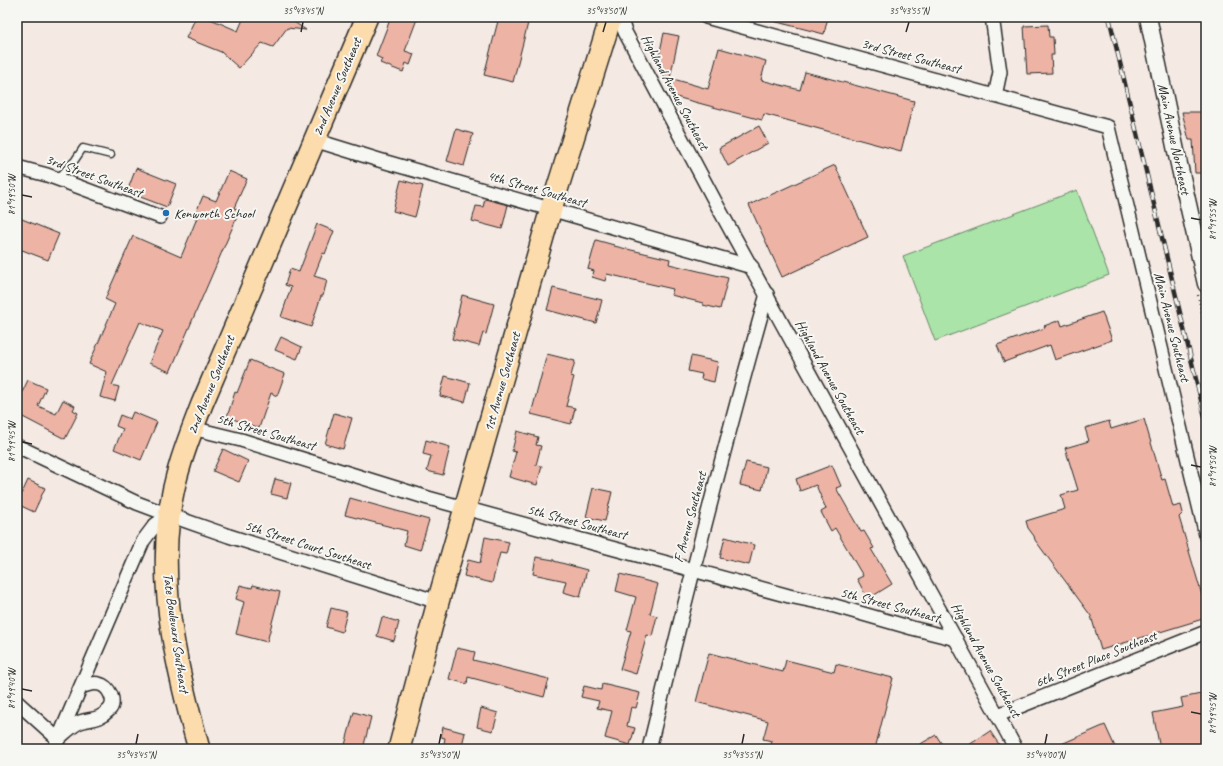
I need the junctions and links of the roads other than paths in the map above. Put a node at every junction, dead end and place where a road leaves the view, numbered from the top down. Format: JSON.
{"nodes":[{"id":1,"x":367,"y":17,"type":"edge"},
{"id":2,"x":611,"y":17,"type":"edge"},
{"id":3,"x":620,"y":17,"type":"edge"},
{"id":4,"x":706,"y":17,"type":"edge"},
{"id":5,"x":992,"y":17,"type":"edge"},
{"id":6,"x":1148,"y":17,"type":"edge"},
{"id":7,"x":995,"y":96,"type":"junction"},
{"id":8,"x":1108,"y":127,"type":"joint"},
{"id":9,"x":314,"y":140,"type":"junction"},
{"id":10,"x":111,"y":156,"type":"dead end"},
{"id":11,"x":17,"y":167,"type":"edge"},
{"id":12,"x":57,"y":179,"type":"junction"},
{"id":13,"x":551,"y":209,"type":"junction"},
{"id":14,"x":160,"y":217,"type":"dead end"},
{"id":15,"x":752,"y":267,"type":"junction"},
{"id":16,"x":1206,"y":284,"type":"edge"},
{"id":17,"x":767,"y":294,"type":"junction"},
{"id":18,"x":192,"y":428,"type":"junction"},
{"id":19,"x":17,"y":446,"type":"edge"},
{"id":20,"x":465,"y":508,"type":"junction"},
{"id":21,"x":169,"y":515,"type":"junction"},
{"id":22,"x":1206,"y":535,"type":"edge"},
{"id":23,"x":693,"y":571,"type":"junction"},
{"id":24,"x":438,"y":602,"type":"junction"},
{"id":25,"x":1206,"y":632,"type":"edge"},
{"id":26,"x":956,"y":639,"type":"junction"},
{"id":27,"x":81,"y":687,"type":"junction"},
{"id":28,"x":17,"y":702,"type":"edge"},
{"id":29,"x":998,"y":715,"type":"junction"},
{"id":30,"x":56,"y":744,"type":"edge"},
{"id":31,"x":199,"y":749,"type":"edge"},
{"id":32,"x":399,"y":749,"type":"edge"},
{"id":33,"x":649,"y":749,"type":"edge"},
{"id":34,"x":1016,"y":749,"type":"edge"}],
"edges":[{"from":1,"to":9,"type":"main road","name":"2nd Avenue Southeast"},
{"from":2,"to":13,"type":"main road","name":"1st Avenue Southeast"},
{"from":3,"to":15,"type":"street","name":"Highland Avenue Southeast"},
{"from":4,"to":7,"type":"street","name":"3rd Street Southeast"},
{"from":5,"to":7,"type":"street"},
{"from":6,"to":16,"type":"street","name":"Main Avenue Northeast"},
{"from":7,"to":8,"type":"street","name":"3rd Street Southeast"},
{"from":8,"to":22,"type":"street","name":"Main Avenue Southeast"},
{"from":9,"to":13,"type":"street","name":"4th Street Southeast"},
{"from":9,"to":18,"type":"main road","name":"2nd Avenue Southeast"},
{"from":10,"to":12,"type":"lane"},
{"from":11,"to":12,"type":"street","name":"3rd Street Southeast"},
{"from":12,"to":14,"type":"street","name":"3rd Street Southeast"},
{"from":13,"to":15,"type":"street","name":"4th Street Southeast"},
{"from":13,"to":20,"type":"main road","name":"1st Avenue Southeast"},
{"from":15,"to":17,"type":"street","name":"Highland Avenue Southeast"},
{"from":17,"to":23,"type":"street","name":"F Avenue Southeast"},
{"from":17,"to":26,"type":"street","name":"Highland Avenue Southeast"},
{"from":18,"to":20,"type":"street","name":"5th Street Southeast"},
{"from":18,"to":21,"type":"main road","name":"2nd Avenue Southeast"},
{"from":19,"to":21,"type":"street"},
{"from":20,"to":23,"type":"street","name":"5th Street Southeast"},
{"from":20,"to":24,"type":"main road","name":"1st Avenue Southeast"},
{"from":21,"to":24,"type":"street","name":"5th Street Court Southeast"},
{"from":21,"to":27,"type":"street"},
{"from":21,"to":31,"type":"main road","name":"Tate Boulevard Southeast"},
{"from":23,"to":26,"type":"street","name":"5th Street Southeast"},
{"from":23,"to":33,"type":"street","name":"F Avenue Southeast"},
{"from":24,"to":32,"type":"main road","name":"1st Avenue Southeast"},
{"from":25,"to":29,"type":"street","name":"6th Street Place Southeast"},
{"from":26,"to":29,"type":"street","name":"Highland Avenue Southeast"},
{"from":27,"to":30,"type":"street"},
{"from":27,"to":30,"type":"street"},
{"from":28,"to":30,"type":"street"},
{"from":29,"to":34,"type":"street","name":"Highland Avenue Southeast"}]}
